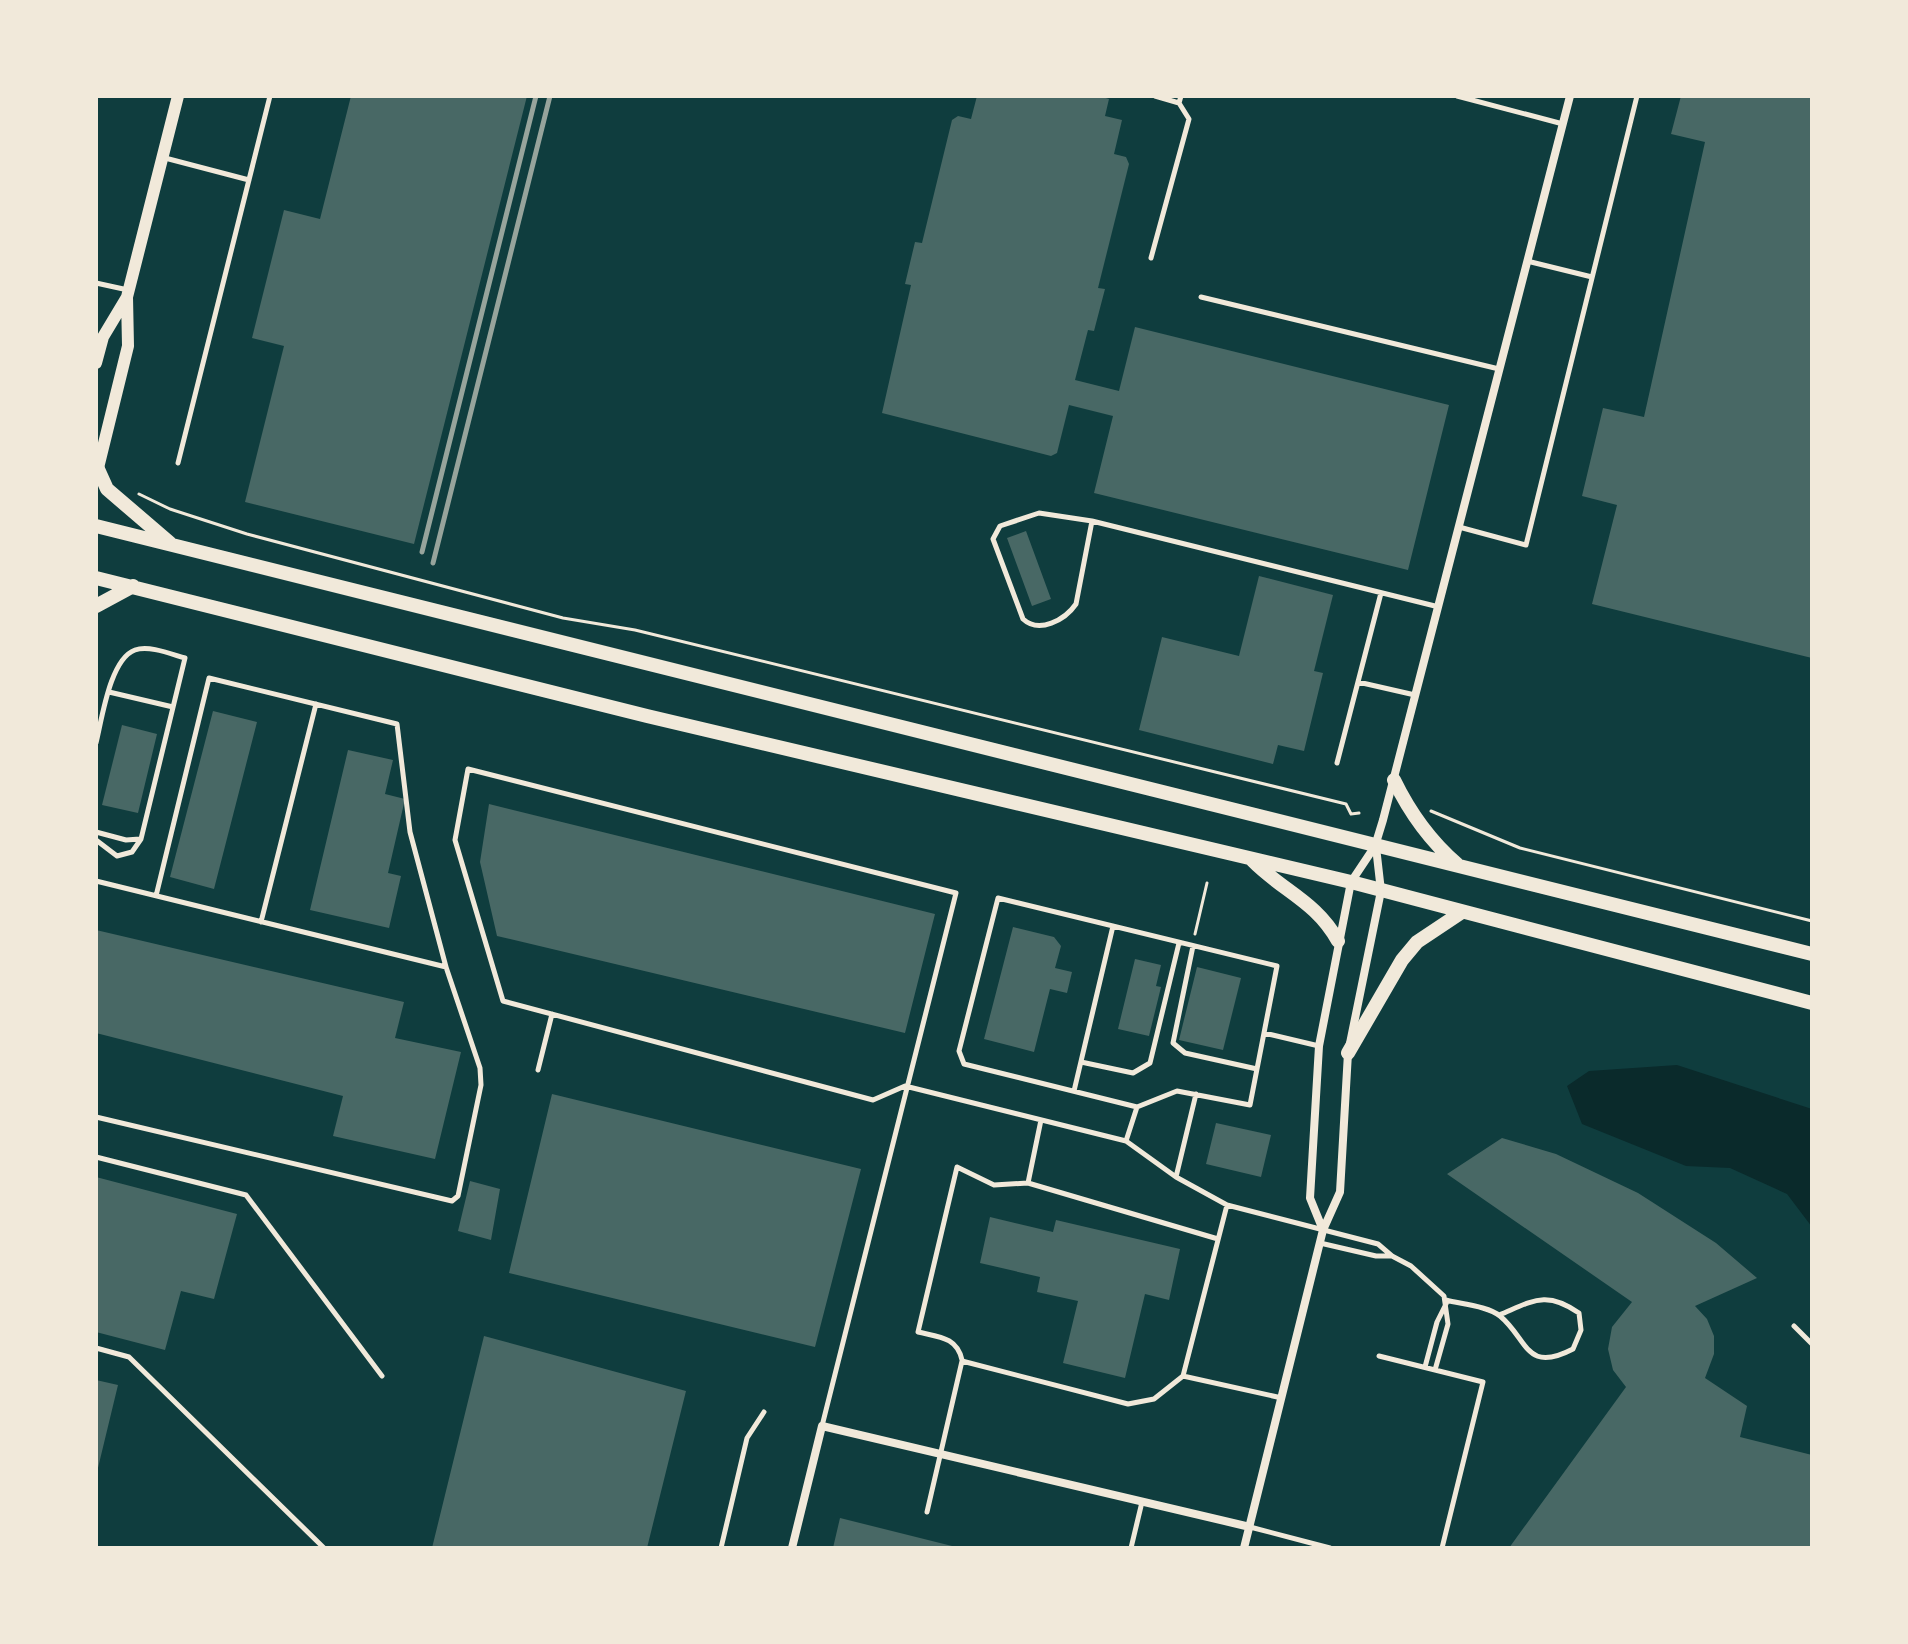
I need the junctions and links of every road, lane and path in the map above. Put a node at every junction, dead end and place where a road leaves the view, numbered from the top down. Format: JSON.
{"nodes":[{"id":1,"x":178,"y":96,"type":"edge"},
{"id":2,"x":270,"y":96,"type":"edge"},
{"id":3,"x":1155,"y":96,"type":"edge"},
{"id":4,"x":1181,"y":96,"type":"edge"},
{"id":5,"x":1457,"y":96,"type":"edge"},
{"id":6,"x":1570,"y":96,"type":"edge"},
{"id":7,"x":1637,"y":96,"type":"edge"},
{"id":8,"x":1467,"y":97,"type":"edge"},
{"id":9,"x":1179,"y":103,"type":"junction"},
{"id":10,"x":1563,"y":124,"type":"junction"},
{"id":11,"x":162,"y":157,"type":"junction"},
{"id":12,"x":249,"y":180,"type":"junction"},
{"id":13,"x":1151,"y":258,"type":"dead end"},
{"id":14,"x":1527,"y":261,"type":"junction"},
{"id":15,"x":1592,"y":277,"type":"junction"},
{"id":16,"x":96,"y":283,"type":"edge"},
{"id":17,"x":128,"y":293,"type":"junction"},
{"id":18,"x":1201,"y":297,"type":"dead end"},
{"id":19,"x":96,"y":363,"type":"edge"},
{"id":20,"x":1500,"y":370,"type":"junction"},
{"id":21,"x":178,"y":463,"type":"dead end"},
{"id":22,"x":97,"y":473,"type":"edge"},
{"id":23,"x":135,"y":491,"type":"dead end"},
{"id":24,"x":1092,"y":521,"type":"junction"},
{"id":25,"x":96,"y":526,"type":"edge"},
{"id":26,"x":1459,"y":527,"type":"junction"},
{"id":27,"x":174,"y":545,"type":"junction"},
{"id":28,"x":96,"y":578,"type":"edge"},
{"id":29,"x":133,"y":586,"type":"junction"},
{"id":30,"x":1381,"y":593,"type":"junction"},
{"id":31,"x":96,"y":606,"type":"edge"},
{"id":32,"x":1440,"y":608,"type":"junction"},
{"id":33,"x":1358,"y":682,"type":"junction"},
{"id":34,"x":109,"y":692,"type":"junction"},
{"id":35,"x":1416,"y":696,"type":"junction"},
{"id":36,"x":316,"y":704,"type":"junction"},
{"id":37,"x":173,"y":707,"type":"junction"},
{"id":38,"x":96,"y":743,"type":"edge"},
{"id":39,"x":1337,"y":763,"type":"dead end"},
{"id":40,"x":1394,"y":780,"type":"junction"},
{"id":41,"x":1427,"y":810,"type":"dead end"},
{"id":42,"x":1359,"y":813,"type":"dead end"},
{"id":43,"x":96,"y":832,"type":"edge"},
{"id":44,"x":141,"y":839,"type":"junction"},
{"id":45,"x":96,"y":840,"type":"edge"},
{"id":46,"x":1375,"y":846,"type":"junction"},
{"id":47,"x":1252,"y":860,"type":"junction"},
{"id":48,"x":1460,"y":866,"type":"junction"},
{"id":49,"x":96,"y":881,"type":"edge"},
{"id":50,"x":1351,"y":882,"type":"junction"},
{"id":51,"x":1207,"y":883,"type":"dead end"},
{"id":52,"x":1381,"y":891,"type":"junction"},
{"id":53,"x":156,"y":896,"type":"junction"},
{"id":54,"x":1462,"y":912,"type":"junction"},
{"id":55,"x":1812,"y":921,"type":"edge"},
{"id":56,"x":261,"y":922,"type":"junction"},
{"id":57,"x":1113,"y":926,"type":"junction"},
{"id":58,"x":1338,"y":941,"type":"junction"},
{"id":59,"x":1179,"y":943,"type":"junction"},
{"id":60,"x":1192,"y":946,"type":"junction"},
{"id":61,"x":1812,"y":954,"type":"edge"},
{"id":62,"x":446,"y":967,"type":"junction"},
{"id":63,"x":1812,"y":1003,"type":"edge"},
{"id":64,"x":552,"y":1014,"type":"junction"},
{"id":65,"x":1264,"y":1033,"type":"junction"},
{"id":66,"x":1319,"y":1046,"type":"junction"},
{"id":67,"x":1348,"y":1053,"type":"junction"},
{"id":68,"x":1081,"y":1062,"type":"junction"},
{"id":69,"x":1257,"y":1069,"type":"junction"},
{"id":70,"x":538,"y":1070,"type":"dead end"},
{"id":71,"x":905,"y":1086,"type":"junction"},
{"id":72,"x":1074,"y":1091,"type":"junction"},
{"id":73,"x":1196,"y":1094,"type":"junction"},
{"id":74,"x":1137,"y":1107,"type":"junction"},
{"id":75,"x":96,"y":1117,"type":"edge"},
{"id":76,"x":1041,"y":1120,"type":"junction"},
{"id":77,"x":1126,"y":1141,"type":"junction"},
{"id":78,"x":96,"y":1157,"type":"edge"},
{"id":79,"x":1176,"y":1177,"type":"junction"},
{"id":80,"x":1028,"y":1183,"type":"junction"},
{"id":81,"x":1227,"y":1205,"type":"junction"},
{"id":82,"x":1323,"y":1230,"type":"junction"},
{"id":83,"x":1218,"y":1239,"type":"junction"},
{"id":84,"x":1320,"y":1243,"type":"junction"},
{"id":85,"x":1392,"y":1256,"type":"junction"},
{"id":86,"x":1446,"y":1301,"type":"junction"},
{"id":87,"x":1499,"y":1315,"type":"junction"},
{"id":88,"x":1794,"y":1326,"type":"dead end"},
{"id":89,"x":1812,"y":1344,"type":"edge"},
{"id":90,"x":96,"y":1348,"type":"edge"},
{"id":91,"x":1379,"y":1356,"type":"dead end"},
{"id":92,"x":962,"y":1361,"type":"junction"},
{"id":93,"x":1425,"y":1367,"type":"junction"},
{"id":94,"x":1435,"y":1370,"type":"junction"},
{"id":95,"x":382,"y":1376,"type":"dead end"},
{"id":96,"x":1183,"y":1376,"type":"junction"},
{"id":97,"x":1282,"y":1398,"type":"junction"},
{"id":98,"x":764,"y":1412,"type":"dead end"},
{"id":99,"x":822,"y":1426,"type":"junction"},
{"id":100,"x":942,"y":1454,"type":"junction"},
{"id":101,"x":1142,"y":1501,"type":"junction"},
{"id":102,"x":927,"y":1512,"type":"dead end"},
{"id":103,"x":1250,"y":1527,"type":"junction"},
{"id":104,"x":324,"y":1548,"type":"edge"},
{"id":105,"x":721,"y":1548,"type":"edge"},
{"id":106,"x":792,"y":1548,"type":"edge"},
{"id":107,"x":1131,"y":1548,"type":"edge"},
{"id":108,"x":1244,"y":1548,"type":"edge"},
{"id":109,"x":1330,"y":1548,"type":"edge"},
{"id":110,"x":1442,"y":1548,"type":"edge"}],
"edges":[{"from":1,"to":11,"type":"street"},
{"from":2,"to":12,"type":"lane"},
{"from":3,"to":9,"type":"lane"},
{"from":4,"to":9,"type":"lane"},
{"from":5,"to":8,"type":"lane"},
{"from":6,"to":10,"type":"street"},
{"from":7,"to":15,"type":"lane"},
{"from":8,"to":10,"type":"lane"},
{"from":9,"to":13,"type":"lane"},
{"from":10,"to":14,"type":"street"},
{"from":11,"to":12,"type":"lane"},
{"from":11,"to":17,"type":"street"},
{"from":12,"to":21,"type":"lane"},
{"from":14,"to":15,"type":"lane"},
{"from":14,"to":20,"type":"street"},
{"from":15,"to":26,"type":"lane"},
{"from":16,"to":17,"type":"lane"},
{"from":17,"to":19,"type":"street"},
{"from":17,"to":22,"type":"street"},
{"from":18,"to":20,"type":"lane"},
{"from":20,"to":26,"type":"street"},
{"from":22,"to":27,"type":"main road"},
{"from":23,"to":42,"type":"path"},
{"from":24,"to":24,"type":"lane"},
{"from":24,"to":30,"type":"lane"},
{"from":25,"to":27,"type":"main road"},
{"from":26,"to":32,"type":"street"},
{"from":27,"to":46,"type":"main road"},
{"from":28,"to":29,"type":"main road"},
{"from":29,"to":31,"type":"main road"},
{"from":29,"to":47,"type":"main road"},
{"from":30,"to":32,"type":"lane"},
{"from":30,"to":33,"type":"lane"},
{"from":32,"to":35,"type":"street"},
{"from":33,"to":35,"type":"lane"},
{"from":33,"to":39,"type":"lane"},
{"from":34,"to":37,"type":"lane"},
{"from":34,"to":37,"type":"lane"},
{"from":34,"to":38,"type":"lane"},
{"from":35,"to":40,"type":"street"},
{"from":36,"to":53,"type":"lane"},
{"from":36,"to":56,"type":"lane"},
{"from":36,"to":62,"type":"lane"},
{"from":37,"to":44,"type":"lane"},
{"from":40,"to":46,"type":"street"},
{"from":40,"to":48,"type":"main road"},
{"from":41,"to":55,"type":"path"},
{"from":43,"to":44,"type":"lane"},
{"from":44,"to":45,"type":"lane"},
{"from":46,"to":48,"type":"main road"},
{"from":46,"to":50,"type":"street"},
{"from":46,"to":52,"type":"street"},
{"from":47,"to":50,"type":"main road"},
{"from":47,"to":58,"type":"main road"},
{"from":48,"to":61,"type":"main road"},
{"from":49,"to":53,"type":"lane"},
{"from":50,"to":52,"type":"main road"},
{"from":50,"to":58,"type":"street"},
{"from":51,"to":60,"type":"path"},
{"from":52,"to":54,"type":"main road"},
{"from":52,"to":67,"type":"street"},
{"from":53,"to":56,"type":"lane"},
{"from":54,"to":63,"type":"main road"},
{"from":54,"to":67,"type":"main road"},
{"from":56,"to":62,"type":"lane"},
{"from":57,"to":59,"type":"lane"},
{"from":57,"to":68,"type":"lane"},
{"from":57,"to":72,"type":"lane"},
{"from":58,"to":66,"type":"street"},
{"from":59,"to":60,"type":"lane"},
{"from":59,"to":68,"type":"lane"},
{"from":60,"to":65,"type":"lane"},
{"from":60,"to":69,"type":"lane"},
{"from":62,"to":75,"type":"lane"},
{"from":64,"to":70,"type":"lane"},
{"from":64,"to":71,"type":"lane"},
{"from":64,"to":71,"type":"lane"},
{"from":65,"to":66,"type":"lane"},
{"from":65,"to":69,"type":"lane"},
{"from":66,"to":82,"type":"street"},
{"from":67,"to":82,"type":"street"},
{"from":68,"to":72,"type":"lane"},
{"from":69,"to":73,"type":"lane"},
{"from":71,"to":76,"type":"lane"},
{"from":71,"to":99,"type":"lane"},
{"from":72,"to":74,"type":"lane"},
{"from":73,"to":74,"type":"lane"},
{"from":73,"to":79,"type":"lane"},
{"from":74,"to":77,"type":"lane"},
{"from":76,"to":77,"type":"lane"},
{"from":76,"to":80,"type":"lane"},
{"from":77,"to":79,"type":"lane"},
{"from":78,"to":95,"type":"lane"},
{"from":79,"to":81,"type":"lane"},
{"from":80,"to":83,"type":"lane"},
{"from":80,"to":92,"type":"lane"},
{"from":81,"to":82,"type":"lane"},
{"from":81,"to":83,"type":"lane"},
{"from":82,"to":84,"type":"street"},
{"from":82,"to":85,"type":"lane"},
{"from":83,"to":96,"type":"lane"},
{"from":84,"to":85,"type":"lane"},
{"from":84,"to":97,"type":"street"},
{"from":85,"to":86,"type":"lane"},
{"from":86,"to":87,"type":"lane"},
{"from":86,"to":93,"type":"lane"},
{"from":86,"to":94,"type":"lane"},
{"from":87,"to":87,"type":"lane"},
{"from":88,"to":89,"type":"lane"},
{"from":90,"to":104,"type":"lane"},
{"from":91,"to":93,"type":"lane"},
{"from":92,"to":96,"type":"lane"},
{"from":92,"to":100,"type":"lane"},
{"from":93,"to":94,"type":"lane"},
{"from":94,"to":110,"type":"lane"},
{"from":96,"to":97,"type":"lane"},
{"from":97,"to":103,"type":"street"},
{"from":98,"to":105,"type":"lane"},
{"from":99,"to":100,"type":"street"},
{"from":99,"to":106,"type":"street"},
{"from":100,"to":101,"type":"street"},
{"from":100,"to":102,"type":"lane"},
{"from":101,"to":103,"type":"street"},
{"from":101,"to":107,"type":"lane"},
{"from":103,"to":108,"type":"street"},
{"from":103,"to":109,"type":"lane"}]}
